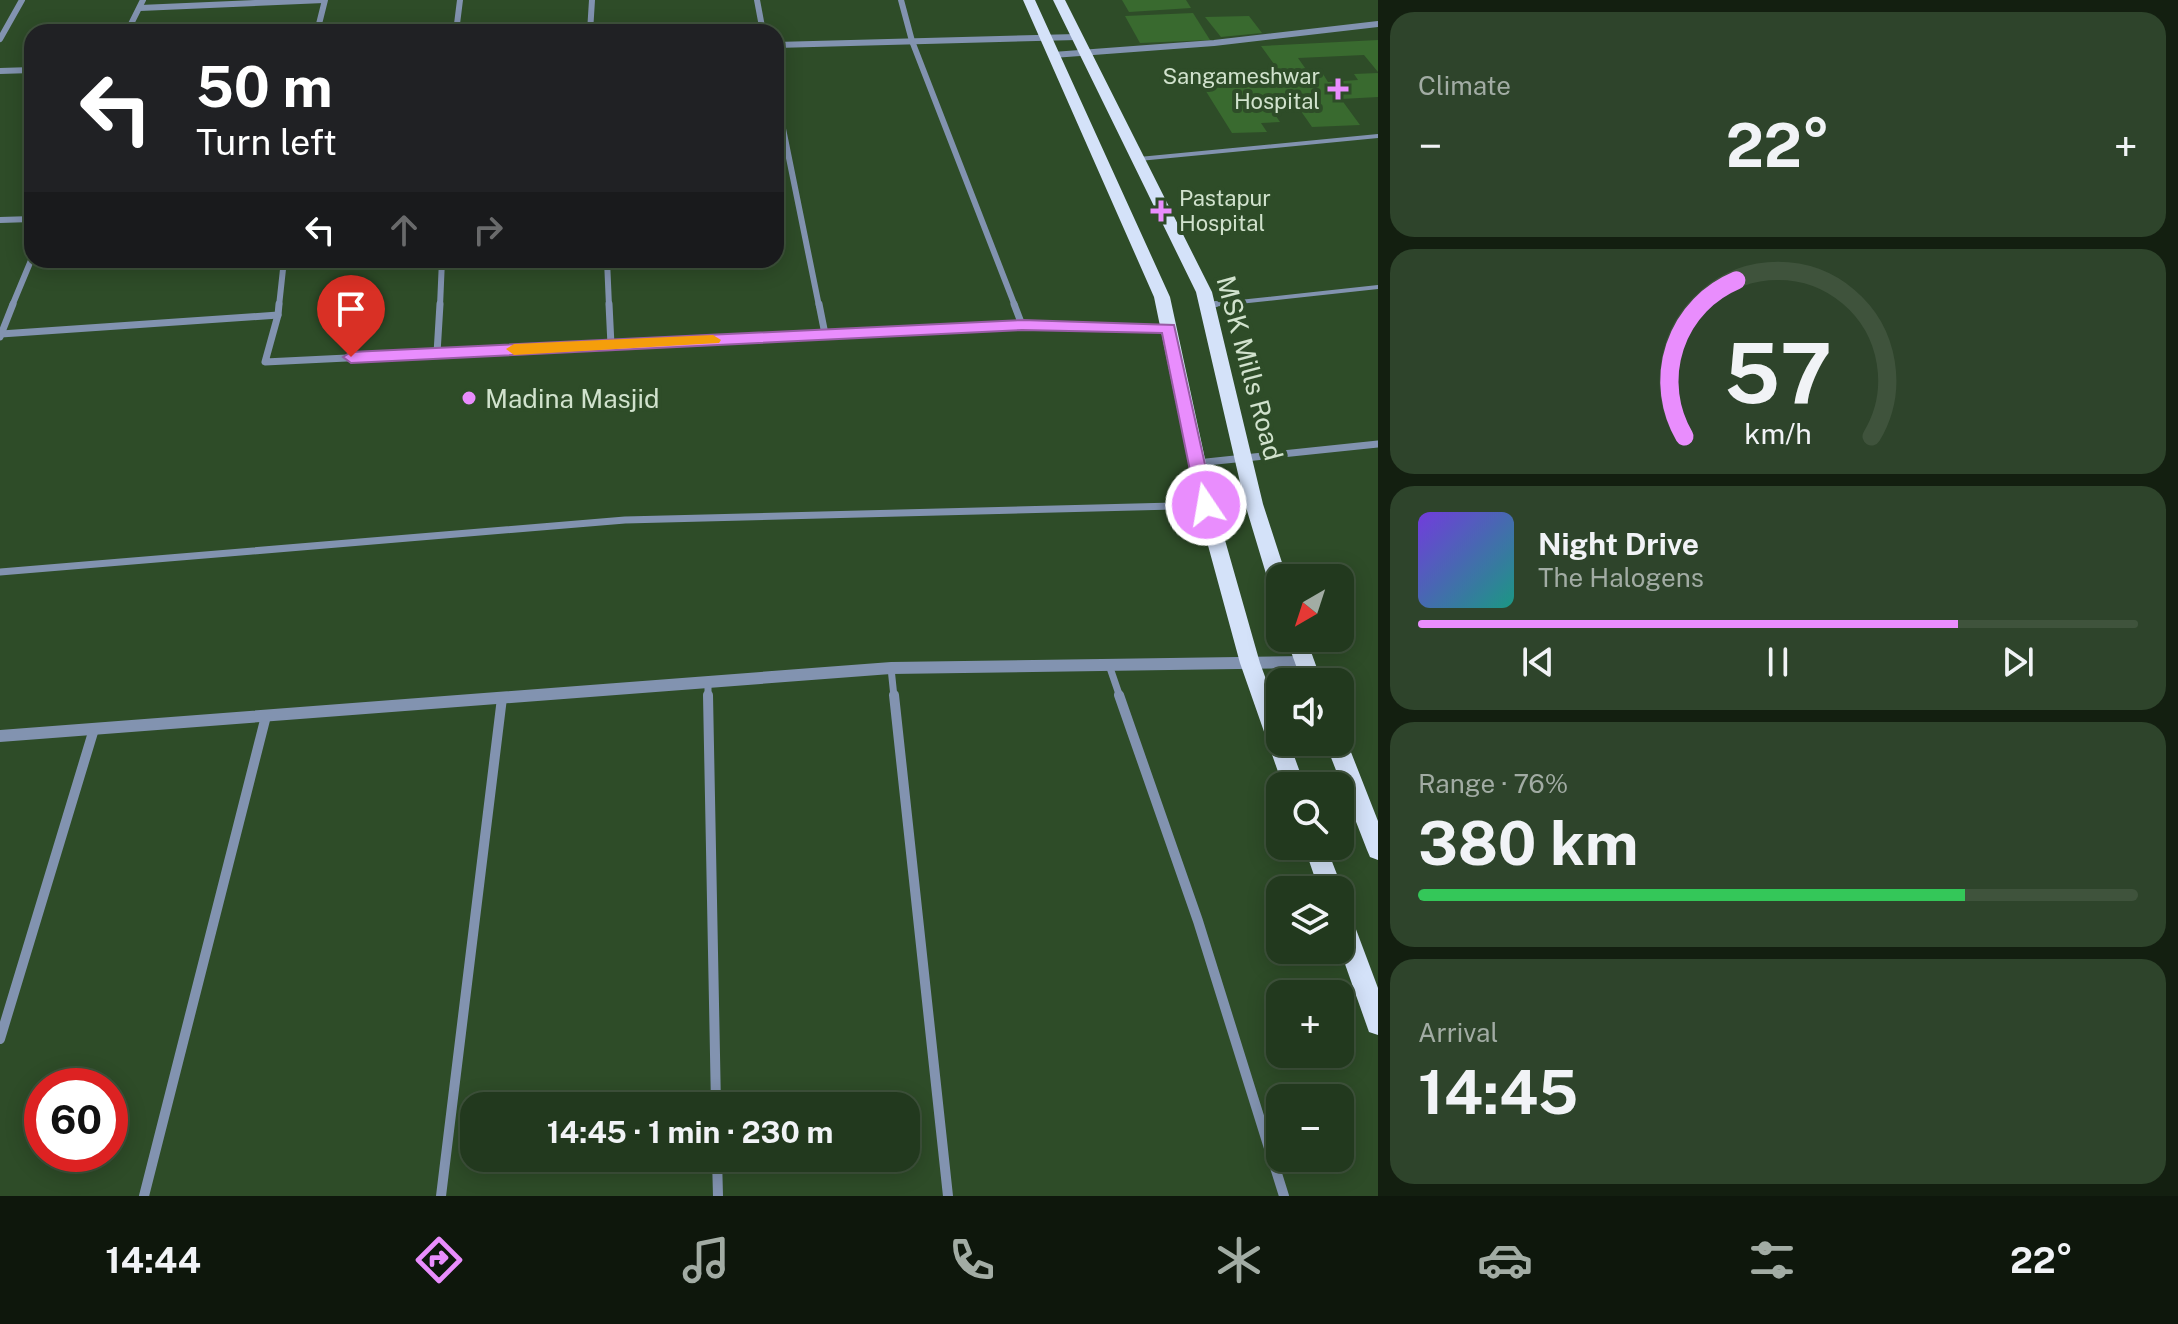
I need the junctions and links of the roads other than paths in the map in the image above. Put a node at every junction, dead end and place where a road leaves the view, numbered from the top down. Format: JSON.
{"nodes":[{"id":1,"x":22,"y":0,"type":"edge"},
{"id":2,"x":143,"y":0,"type":"edge"},
{"id":3,"x":325,"y":0,"type":"edge"},
{"id":4,"x":460,"y":0,"type":"edge"},
{"id":5,"x":592,"y":0,"type":"edge"},
{"id":6,"x":757,"y":0,"type":"edge"},
{"id":7,"x":901,"y":0,"type":"edge"},
{"id":8,"x":1029,"y":0,"type":"edge"},
{"id":9,"x":1059,"y":0,"type":"edge"},
{"id":10,"x":140,"y":8,"type":"junction"},
{"id":11,"x":131,"y":24,"type":"edge"},
{"id":12,"x":319,"y":24,"type":"edge"},
{"id":13,"x":457,"y":24,"type":"edge"},
{"id":14,"x":590,"y":24,"type":"edge"},
{"id":15,"x":762,"y":24,"type":"edge"},
{"id":16,"x":1378,"y":24,"type":"edge"},
{"id":17,"x":1045,"y":38,"type":"junction"},
{"id":18,"x":0,"y":39,"type":"edge"},
{"id":19,"x":912,"y":41,"type":"junction"},
{"id":20,"x":784,"y":45,"type":"edge"},
{"id":21,"x":1082,"y":45,"type":"junction"},
{"id":22,"x":1053,"y":55,"type":"junction"},
{"id":23,"x":24,"y":70,"type":"edge"},
{"id":24,"x":0,"y":71,"type":"edge"},
{"id":25,"x":784,"y":135,"type":"edge"},
{"id":26,"x":1378,"y":136,"type":"edge"},
{"id":27,"x":784,"y":150,"type":"edge"},
{"id":28,"x":787,"y":150,"type":"junction"},
{"id":29,"x":1138,"y":159,"type":"junction"},
{"id":30,"x":24,"y":219,"type":"edge"},
{"id":31,"x":0,"y":220,"type":"edge"},
{"id":32,"x":28,"y":268,"type":"edge"},
{"id":33,"x":283,"y":268,"type":"edge"},
{"id":34,"x":442,"y":268,"type":"edge"},
{"id":35,"x":607,"y":268,"type":"edge"},
{"id":36,"x":1378,"y":287,"type":"edge"},
{"id":37,"x":1208,"y":306,"type":"junction"},
{"id":38,"x":278,"y":315,"type":"junction"},
{"id":39,"x":1022,"y":325,"type":"junction"},
{"id":40,"x":1169,"y":329,"type":"junction"},
{"id":41,"x":825,"y":334,"type":"junction"},
{"id":42,"x":1,"y":336,"type":"edge"},
{"id":43,"x":611,"y":345,"type":"junction"},
{"id":44,"x":437,"y":353,"type":"junction"},
{"id":45,"x":1378,"y":444,"type":"edge"},
{"id":46,"x":1243,"y":458,"type":"junction"},
{"id":47,"x":1197,"y":463,"type":"junction"},
{"id":48,"x":1254,"y":504,"type":"junction"},
{"id":49,"x":1206,"y":505,"type":"junction"},
{"id":50,"x":1273,"y":564,"type":"edge"},
{"id":51,"x":0,"y":572,"type":"edge"},
{"id":52,"x":1250,"y":663,"type":"junction"},
{"id":53,"x":1109,"y":665,"type":"junction"},
{"id":54,"x":891,"y":668,"type":"junction"},
{"id":55,"x":1282,"y":668,"type":"edge"},
{"id":56,"x":708,"y":682,"type":"junction"},
{"id":57,"x":502,"y":698,"type":"junction"},
{"id":58,"x":266,"y":716,"type":"junction"},
{"id":59,"x":94,"y":729,"type":"junction"},
{"id":60,"x":0,"y":736,"type":"edge"},
{"id":61,"x":1341,"y":756,"type":"edge"},
{"id":62,"x":1289,"y":772,"type":"edge"},
{"id":63,"x":1378,"y":850,"type":"edge"},
{"id":64,"x":1354,"y":955,"type":"edge"},
{"id":65,"x":1378,"y":1023,"type":"edge"},
{"id":66,"x":0,"y":1039,"type":"edge"},
{"id":67,"x":716,"y":1092,"type":"edge"},
{"id":68,"x":717,"y":1172,"type":"edge"},
{"id":69,"x":144,"y":1196,"type":"edge"},
{"id":70,"x":441,"y":1196,"type":"edge"},
{"id":71,"x":718,"y":1196,"type":"edge"},
{"id":72,"x":948,"y":1196,"type":"edge"},
{"id":73,"x":1284,"y":1196,"type":"edge"}],
"edges":[{"from":1,"to":18,"type":"street"},
{"from":2,"to":10,"type":"street"},
{"from":3,"to":10,"type":"street"},
{"from":3,"to":12,"type":"street"},
{"from":4,"to":13,"type":"street"},
{"from":5,"to":14,"type":"street"},
{"from":6,"to":15,"type":"street"},
{"from":7,"to":19,"type":"street"},
{"from":8,"to":17,"type":"main road"},
{"from":9,"to":21,"type":"main road","name":"MSK Mills Road"},
{"from":10,"to":11,"type":"street"},
{"from":16,"to":21,"type":"street"},
{"from":17,"to":19,"type":"street"},
{"from":17,"to":21,"type":"street"},
{"from":17,"to":22,"type":"main road"},
{"from":19,"to":20,"type":"street"},
{"from":19,"to":39,"type":"street"},
{"from":21,"to":22,"type":"street"},
{"from":21,"to":29,"type":"main road","name":"MSK Mills Road"},
{"from":22,"to":40,"type":"main road"},
{"from":23,"to":24,"type":"street"},
{"from":25,"to":28,"type":"street"},
{"from":26,"to":29,"type":"lane"},
{"from":27,"to":28,"type":"street"},
{"from":28,"to":41,"type":"street"},
{"from":29,"to":37,"type":"main road","name":"MSK Mills Road"},
{"from":30,"to":31,"type":"street"},
{"from":32,"to":42,"type":"street"},
{"from":33,"to":38,"type":"street"},
{"from":34,"to":44,"type":"street"},
{"from":35,"to":43,"type":"street"},
{"from":36,"to":37,"type":"lane"},
{"from":37,"to":46,"type":"main road","name":"MSK Mills Road"},
{"from":38,"to":42,"type":"street"},
{"from":38,"to":44,"type":"street"},
{"from":39,"to":40,"type":"street"},
{"from":39,"to":41,"type":"street"},
{"from":40,"to":47,"type":"main road"},
{"from":41,"to":43,"type":"street"},
{"from":43,"to":44,"type":"street"},
{"from":45,"to":46,"type":"street"},
{"from":46,"to":47,"type":"street"},
{"from":46,"to":48,"type":"main road","name":"MSK Mills Road"},
{"from":47,"to":49,"type":"main road"},
{"from":48,"to":49,"type":"street"},
{"from":48,"to":50,"type":"main road","name":"MSK Mills Road"},
{"from":49,"to":51,"type":"street"},
{"from":49,"to":52,"type":"main road"},
{"from":52,"to":53,"type":"street"},
{"from":52,"to":55,"type":"street"},
{"from":52,"to":62,"type":"main road"},
{"from":53,"to":54,"type":"street"},
{"from":53,"to":73,"type":"street"},
{"from":54,"to":56,"type":"street"},
{"from":54,"to":72,"type":"street"},
{"from":56,"to":57,"type":"street"},
{"from":56,"to":67,"type":"street"},
{"from":57,"to":58,"type":"street"},
{"from":57,"to":70,"type":"street"},
{"from":58,"to":59,"type":"street"},
{"from":58,"to":69,"type":"street"},
{"from":59,"to":60,"type":"street"},
{"from":59,"to":66,"type":"street"},
{"from":61,"to":63,"type":"main road"},
{"from":64,"to":65,"type":"main road"},
{"from":68,"to":71,"type":"street"}]}
